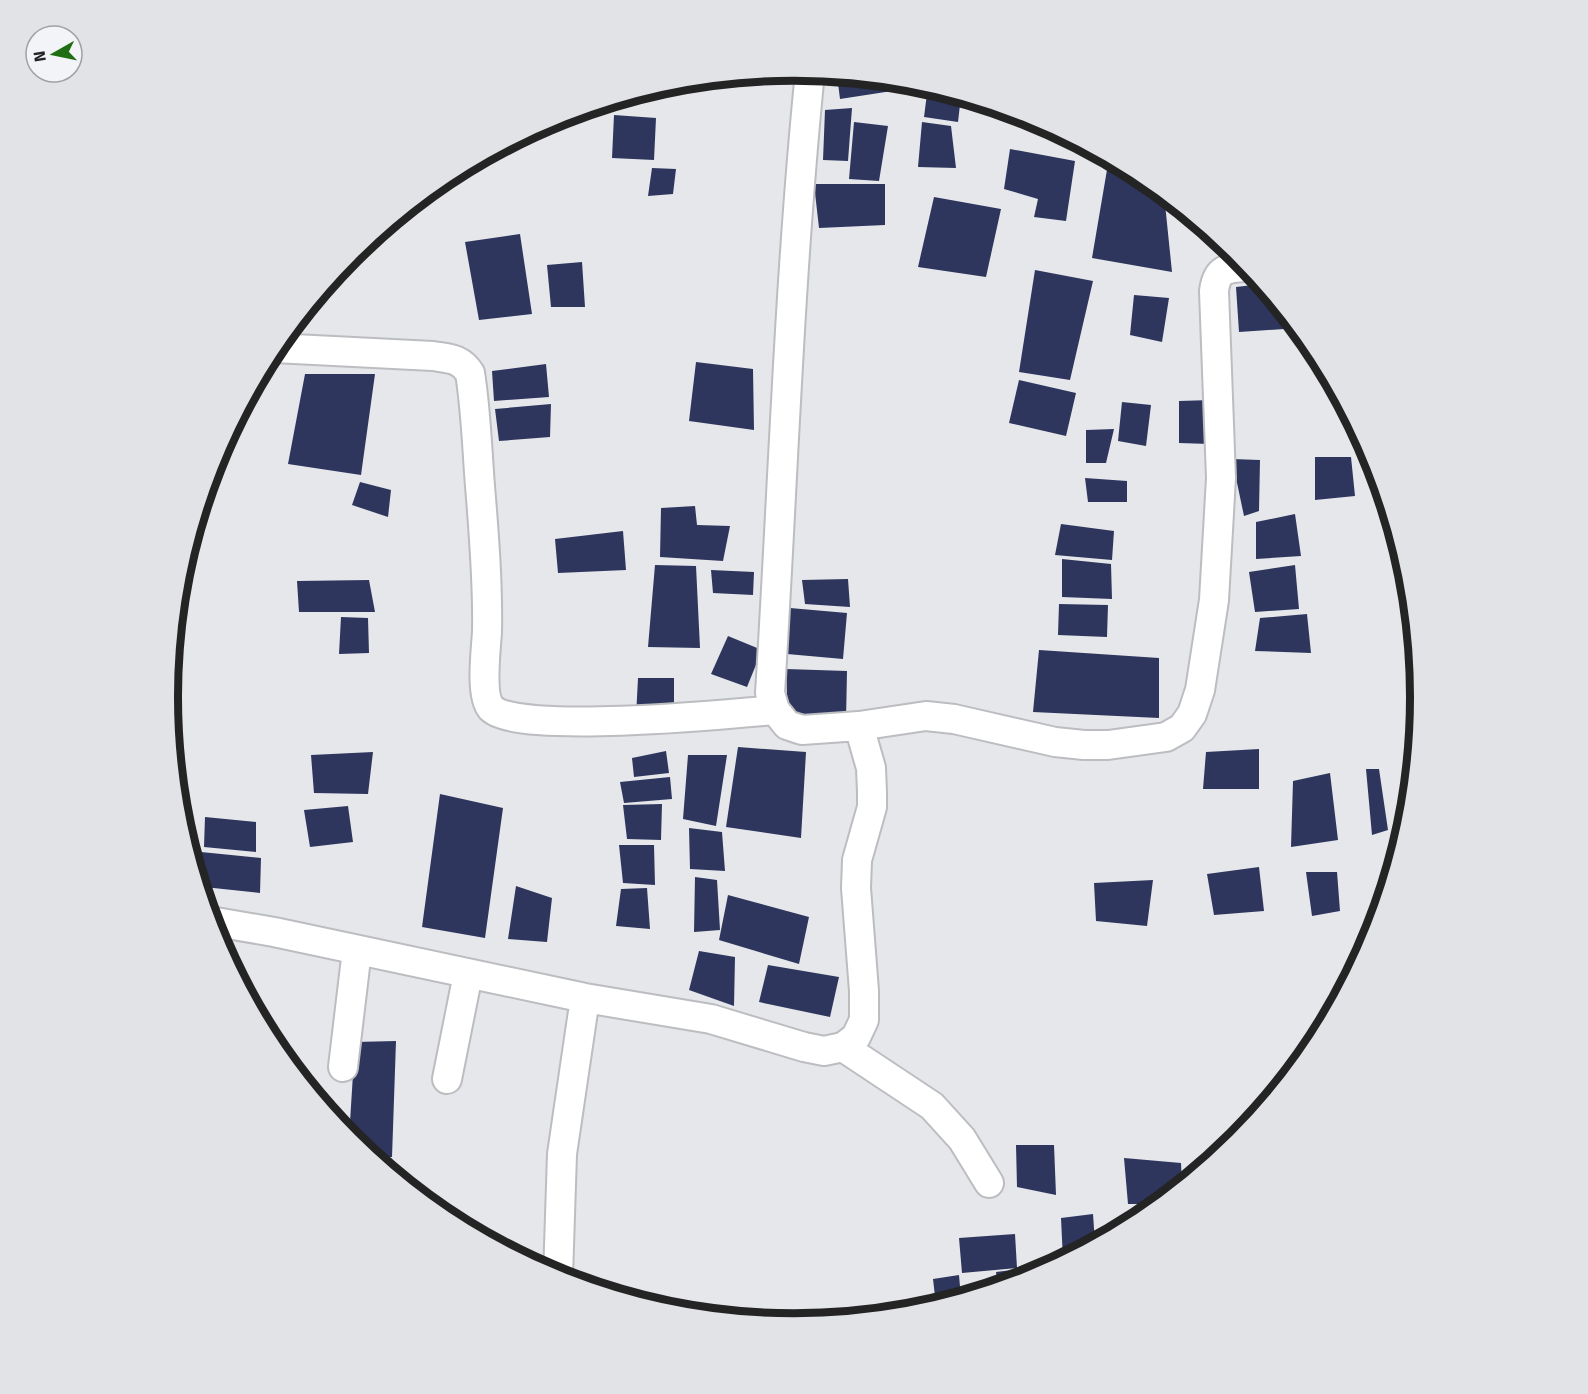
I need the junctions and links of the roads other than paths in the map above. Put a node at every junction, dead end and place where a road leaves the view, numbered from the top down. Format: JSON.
{"nodes":[{"id":1,"x":809,"y":81,"type":"edge"},
{"id":2,"x":1235,"y":267,"type":"edge"},
{"id":3,"x":286,"y":349,"type":"edge"},
{"id":4,"x":775,"y":710,"type":"junction"},
{"id":5,"x":859,"y":726,"type":"junction"},
{"id":6,"x":221,"y":923,"type":"edge"},
{"id":7,"x":357,"y":950,"type":"junction"},
{"id":8,"x":468,"y":974,"type":"junction"},
{"id":9,"x":585,"y":998,"type":"junction"},
{"id":10,"x":843,"y":1047,"type":"junction"},
{"id":11,"x":343,"y":1067,"type":"dead end"},
{"id":12,"x":447,"y":1078,"type":"dead end"},
{"id":13,"x":989,"y":1183,"type":"dead end"},
{"id":14,"x":558,"y":1266,"type":"edge"}],
"edges":[{"from":1,"to":4,"type":"street"},
{"from":2,"to":5,"type":"street"},
{"from":3,"to":4,"type":"street"},
{"from":4,"to":5,"type":"street"},
{"from":5,"to":10,"type":"street"},
{"from":6,"to":7,"type":"street"},
{"from":7,"to":8,"type":"street"},
{"from":7,"to":11,"type":"street"},
{"from":8,"to":9,"type":"street"},
{"from":8,"to":12,"type":"street"},
{"from":9,"to":10,"type":"street"},
{"from":9,"to":14,"type":"street"},
{"from":10,"to":13,"type":"street"}]}
